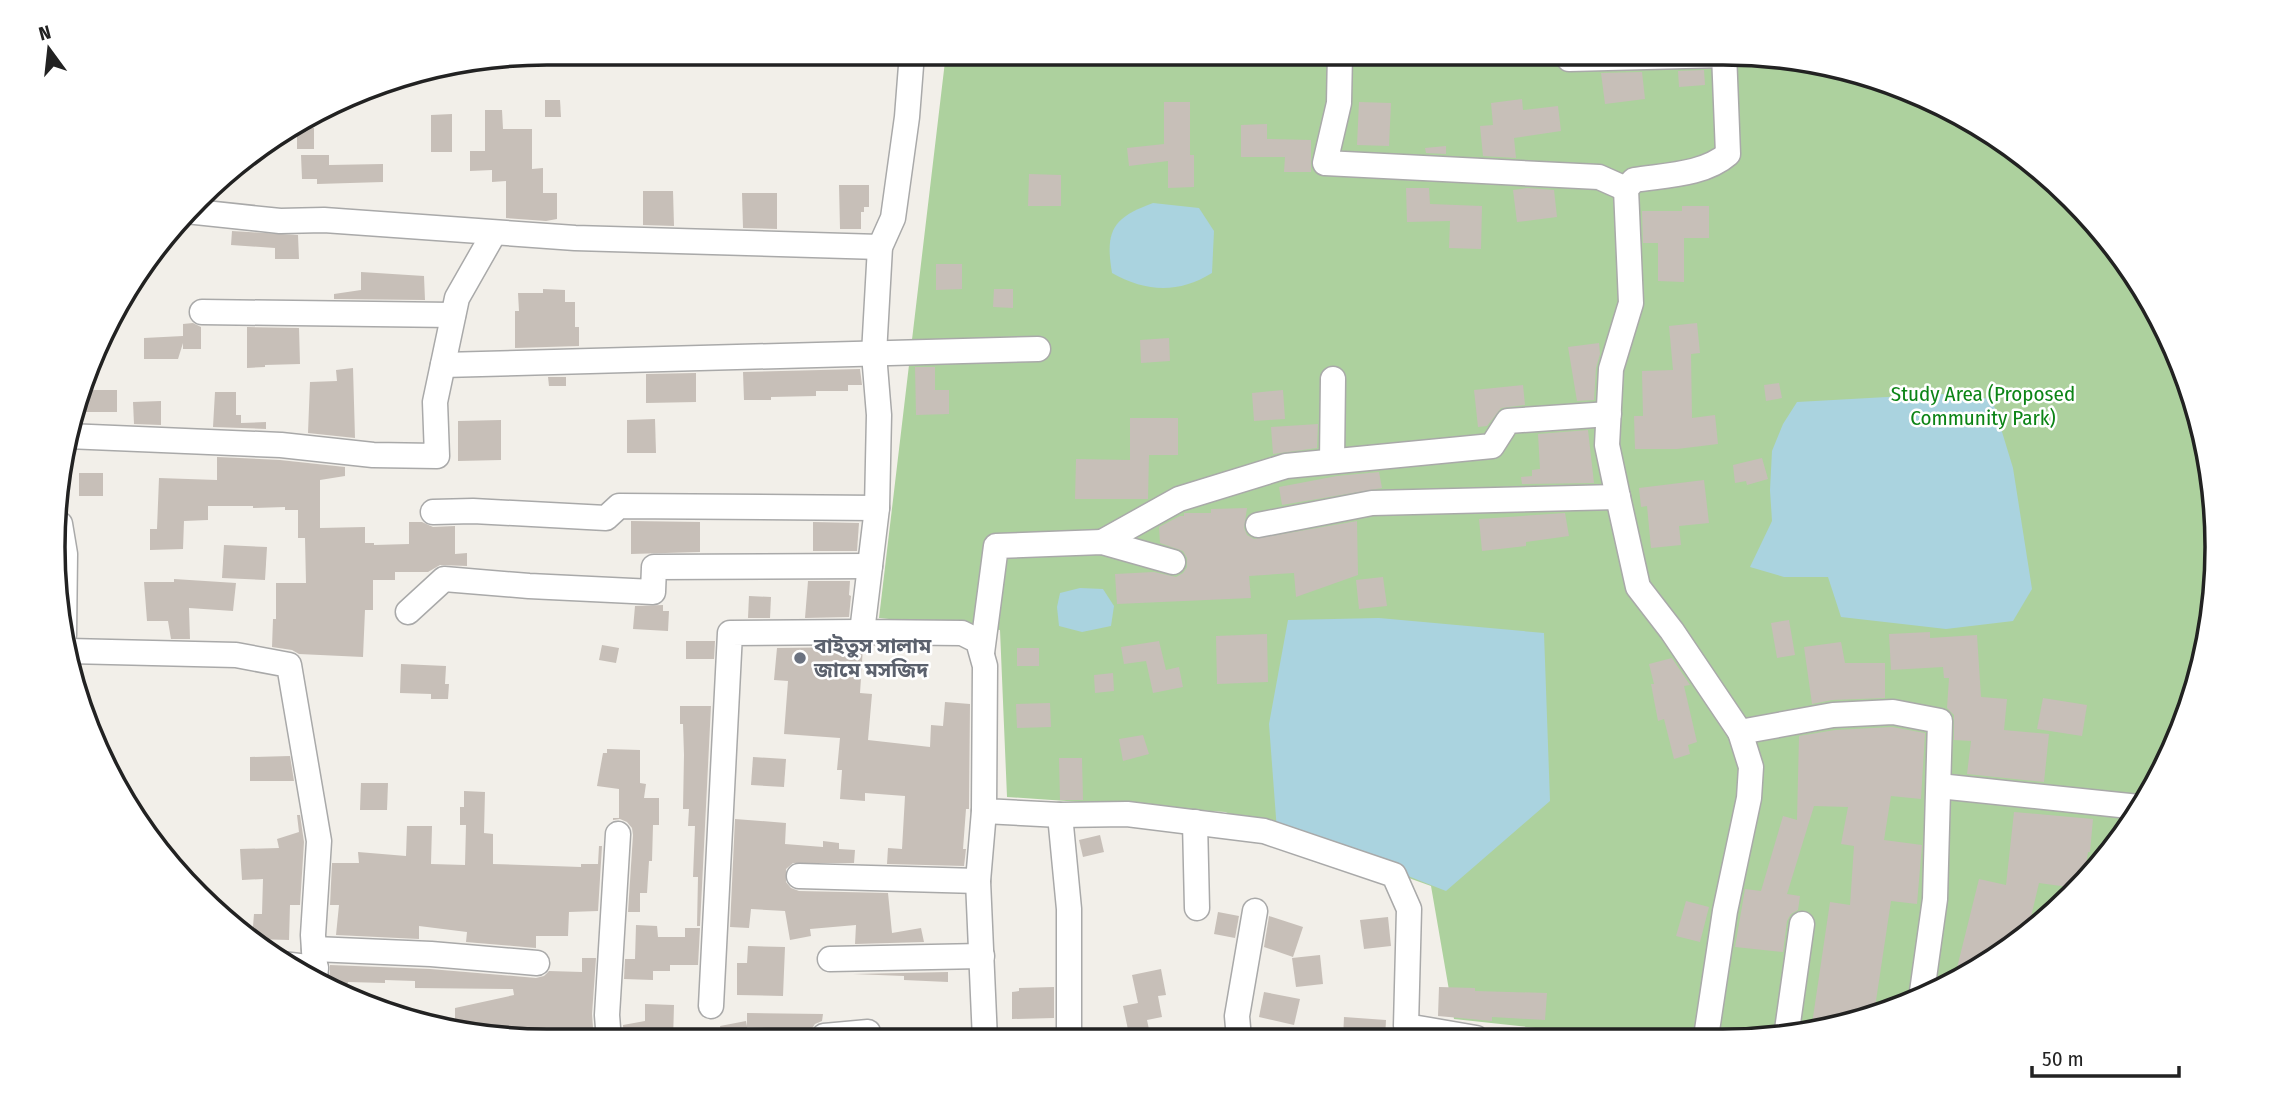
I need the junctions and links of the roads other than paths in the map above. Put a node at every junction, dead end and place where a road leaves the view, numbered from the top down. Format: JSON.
{"nodes":[{"id":1,"x":911,"y":65,"type":"edge"},
{"id":2,"x":1340,"y":65,"type":"edge"},
{"id":3,"x":1724,"y":65,"type":"edge"},
{"id":4,"x":1626,"y":189,"type":"junction"},
{"id":5,"x":200,"y":212,"type":"edge"},
{"id":6,"x":494,"y":233,"type":"junction"},
{"id":7,"x":880,"y":247,"type":"junction"},
{"id":8,"x":202,"y":312,"type":"dead end"},
{"id":9,"x":453,"y":315,"type":"junction"},
{"id":10,"x":1038,"y":349,"type":"dead end"},
{"id":11,"x":874,"y":354,"type":"junction"},
{"id":12,"x":443,"y":365,"type":"junction"},
{"id":13,"x":1334,"y":379,"type":"dead end"},
{"id":14,"x":1609,"y":414,"type":"junction"},
{"id":15,"x":78,"y":436,"type":"edge"},
{"id":16,"x":1332,"y":461,"type":"junction"},
{"id":17,"x":1618,"y":497,"type":"junction"},
{"id":18,"x":877,"y":508,"type":"junction"},
{"id":19,"x":433,"y":512,"type":"dead end"},
{"id":20,"x":1258,"y":525,"type":"dead end"},
{"id":21,"x":1102,"y":542,"type":"junction"},
{"id":22,"x":1173,"y":562,"type":"dead end"},
{"id":23,"x":870,"y":566,"type":"junction"},
{"id":24,"x":408,"y":612,"type":"dead end"},
{"id":25,"x":862,"y":632,"type":"junction"},
{"id":26,"x":76,"y":651,"type":"edge"},
{"id":27,"x":982,"y":653,"type":"junction"},
{"id":28,"x":1740,"y":732,"type":"junction"},
{"id":29,"x":1939,"y":786,"type":"junction"},
{"id":30,"x":2130,"y":806,"type":"edge"},
{"id":31,"x":984,"y":811,"type":"junction"},
{"id":32,"x":1060,"y":815,"type":"junction"},
{"id":33,"x":1195,"y":822,"type":"junction"},
{"id":34,"x":618,"y":834,"type":"dead end"},
{"id":35,"x":799,"y":876,"type":"dead end"},
{"id":36,"x":978,"y":881,"type":"junction"},
{"id":37,"x":1197,"y":908,"type":"dead end"},
{"id":38,"x":1255,"y":911,"type":"dead end"},
{"id":39,"x":1802,"y":924,"type":"dead end"},
{"id":40,"x":982,"y":956,"type":"junction"},
{"id":41,"x":830,"y":959,"type":"dead end"},
{"id":42,"x":537,"y":963,"type":"dead end"},
{"id":43,"x":315,"y":966,"type":"edge"},
{"id":44,"x":1923,"y":986,"type":"edge"},
{"id":45,"x":711,"y":1006,"type":"dead end"},
{"id":46,"x":1788,"y":1025,"type":"edge"},
{"id":47,"x":608,"y":1029,"type":"edge"},
{"id":48,"x":985,"y":1029,"type":"edge"},
{"id":49,"x":1069,"y":1029,"type":"edge"},
{"id":50,"x":1238,"y":1029,"type":"edge"},
{"id":51,"x":1404,"y":1029,"type":"edge"},
{"id":52,"x":1707,"y":1029,"type":"edge"}],
"edges":[{"from":1,"to":7,"type":"street"},
{"from":2,"to":4,"type":"street"},
{"from":3,"to":4,"type":"street"},
{"from":4,"to":14,"type":"street"},
{"from":5,"to":6,"type":"street"},
{"from":6,"to":7,"type":"street"},
{"from":6,"to":9,"type":"street"},
{"from":7,"to":11,"type":"street"},
{"from":8,"to":9,"type":"street"},
{"from":9,"to":12,"type":"street"},
{"from":10,"to":11,"type":"street"},
{"from":11,"to":12,"type":"street"},
{"from":11,"to":18,"type":"street"},
{"from":12,"to":15,"type":"street"},
{"from":13,"to":16,"type":"street"},
{"from":14,"to":16,"type":"street"},
{"from":14,"to":17,"type":"street"},
{"from":16,"to":21,"type":"street"},
{"from":17,"to":20,"type":"street"},
{"from":17,"to":28,"type":"street"},
{"from":18,"to":19,"type":"street"},
{"from":18,"to":23,"type":"street"},
{"from":21,"to":22,"type":"street"},
{"from":21,"to":27,"type":"street"},
{"from":23,"to":24,"type":"street"},
{"from":23,"to":25,"type":"street"},
{"from":25,"to":27,"type":"street"},
{"from":25,"to":45,"type":"street"},
{"from":26,"to":43,"type":"street"},
{"from":27,"to":31,"type":"street"},
{"from":28,"to":29,"type":"street"},
{"from":28,"to":52,"type":"street"},
{"from":29,"to":30,"type":"street"},
{"from":29,"to":44,"type":"street"},
{"from":31,"to":32,"type":"street"},
{"from":31,"to":36,"type":"street"},
{"from":32,"to":33,"type":"street"},
{"from":32,"to":49,"type":"street"},
{"from":33,"to":37,"type":"street"},
{"from":33,"to":51,"type":"street"},
{"from":34,"to":47,"type":"street"},
{"from":35,"to":36,"type":"street"},
{"from":36,"to":40,"type":"street"},
{"from":38,"to":50,"type":"street"},
{"from":39,"to":46,"type":"street"},
{"from":40,"to":41,"type":"street"},
{"from":40,"to":48,"type":"street"},
{"from":42,"to":43,"type":"street"}]}
